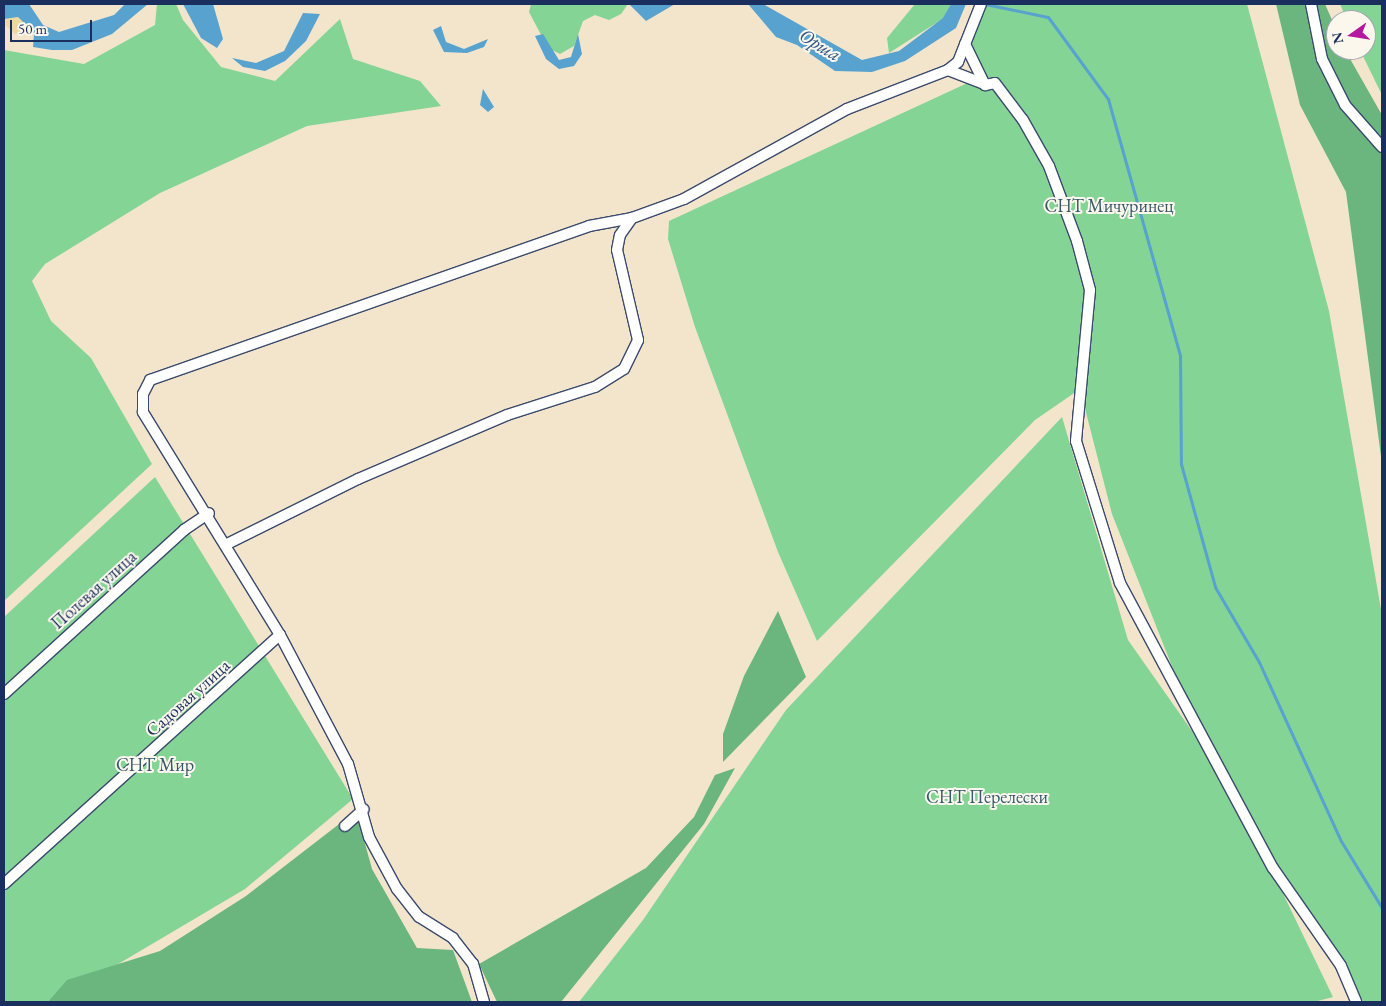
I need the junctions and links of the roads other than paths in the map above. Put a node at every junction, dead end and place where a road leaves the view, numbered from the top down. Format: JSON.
{"nodes":[{"id":1,"x":981,"y":4,"type":"edge"},
{"id":2,"x":1311,"y":4,"type":"edge"},
{"id":3,"x":965,"y":44,"type":"junction"},
{"id":4,"x":948,"y":70,"type":"junction"},
{"id":5,"x":984,"y":84,"type":"junction"},
{"id":6,"x":1382,"y":146,"type":"edge"},
{"id":7,"x":632,"y":218,"type":"junction"},
{"id":8,"x":209,"y":513,"type":"junction"},
{"id":9,"x":226,"y":544,"type":"junction"},
{"id":10,"x":280,"y":635,"type":"junction"},
{"id":11,"x":4,"y":694,"type":"edge"},
{"id":12,"x":364,"y":809,"type":"junction"},
{"id":13,"x":345,"y":826,"type":"dead end"},
{"id":14,"x":4,"y":884,"type":"edge"},
{"id":15,"x":484,"y":1002,"type":"edge"},
{"id":16,"x":1356,"y":1002,"type":"edge"}],
"edges":[{"from":1,"to":3,"type":"street"},
{"from":2,"to":6,"type":"street"},
{"from":3,"to":4,"type":"street"},
{"from":3,"to":5,"type":"street"},
{"from":4,"to":5,"type":"street"},
{"from":4,"to":7,"type":"street"},
{"from":5,"to":16,"type":"street"},
{"from":7,"to":8,"type":"street"},
{"from":7,"to":9,"type":"street"},
{"from":8,"to":9,"type":"street"},
{"from":8,"to":11,"type":"street","name":"Полевая улица"},
{"from":9,"to":10,"type":"street"},
{"from":10,"to":12,"type":"street"},
{"from":10,"to":14,"type":"street","name":"Садовая улица"},
{"from":12,"to":13,"type":"street"},
{"from":12,"to":15,"type":"street"}]}
